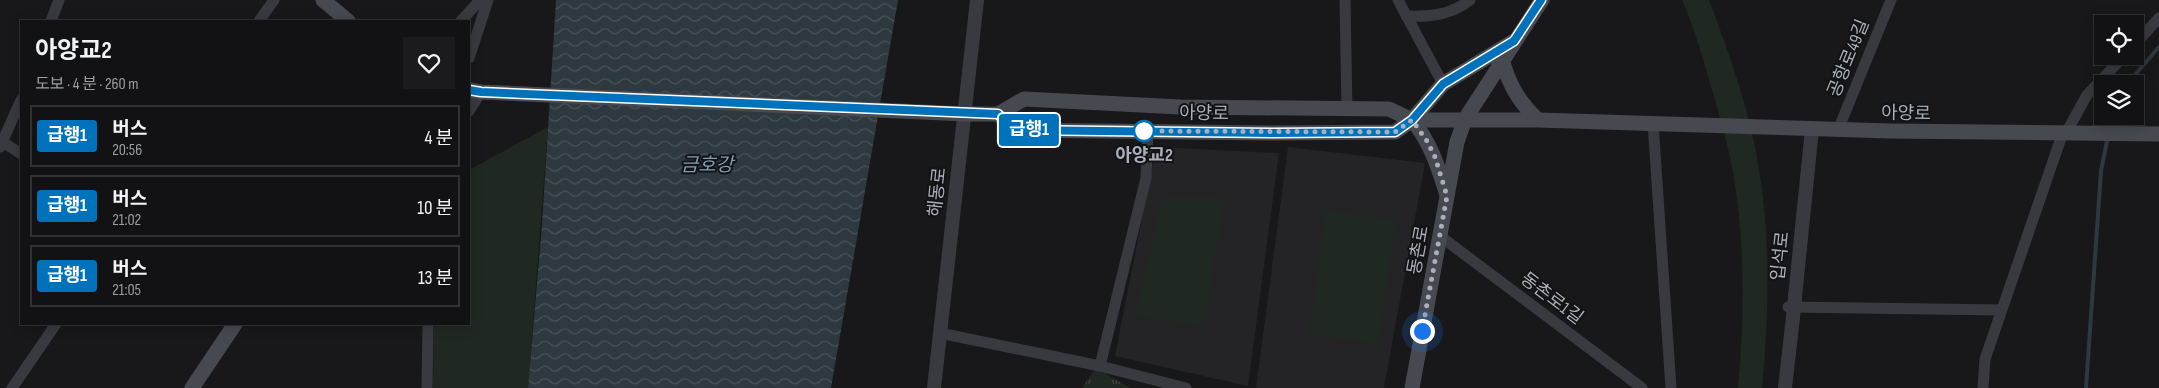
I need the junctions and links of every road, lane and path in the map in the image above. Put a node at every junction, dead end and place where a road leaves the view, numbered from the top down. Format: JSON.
{"nodes":[{"id":1,"x":59,"y":0,"type":"edge"},
{"id":2,"x":274,"y":0,"type":"edge"},
{"id":3,"x":323,"y":0,"type":"edge"},
{"id":4,"x":480,"y":0,"type":"edge"},
{"id":5,"x":488,"y":0,"type":"edge"},
{"id":6,"x":977,"y":0,"type":"edge"},
{"id":7,"x":1346,"y":0,"type":"edge"},
{"id":8,"x":1398,"y":0,"type":"edge"},
{"id":9,"x":1470,"y":0,"type":"edge"},
{"id":10,"x":1542,"y":0,"type":"edge"},
{"id":11,"x":1889,"y":1,"type":"edge"},
{"id":12,"x":1406,"y":16,"type":"junction"},
{"id":13,"x":2159,"y":18,"type":"edge"},
{"id":14,"x":51,"y":20,"type":"edge"},
{"id":15,"x":260,"y":20,"type":"edge"},
{"id":16,"x":347,"y":20,"type":"edge"},
{"id":17,"x":462,"y":20,"type":"edge"},
{"id":18,"x":2144,"y":34,"type":"edge"},
{"id":19,"x":1514,"y":41,"type":"junction"},
{"id":20,"x":470,"y":55,"type":"edge"},
{"id":21,"x":1502,"y":59,"type":"junction"},
{"id":22,"x":2115,"y":65,"type":"edge"},
{"id":23,"x":1443,"y":84,"type":"junction"},
{"id":24,"x":475,"y":91,"type":"edge"},
{"id":25,"x":20,"y":102,"type":"edge"},
{"id":26,"x":470,"y":108,"type":"edge"},
{"id":27,"x":1347,"y":110,"type":"junction"},
{"id":28,"x":965,"y":114,"type":"junction"},
{"id":29,"x":998,"y":114,"type":"junction"},
{"id":30,"x":1465,"y":119,"type":"junction"},
{"id":31,"x":1412,"y":120,"type":"junction"},
{"id":32,"x":1538,"y":120,"type":"junction"},
{"id":33,"x":1653,"y":123,"type":"junction"},
{"id":34,"x":1812,"y":129,"type":"junction"},
{"id":35,"x":1838,"y":130,"type":"junction"},
{"id":36,"x":1148,"y":131,"type":"junction"},
{"id":37,"x":2066,"y":133,"type":"junction"},
{"id":38,"x":2159,"y":134,"type":"edge"},
{"id":39,"x":2,"y":144,"type":"edge"},
{"id":40,"x":20,"y":153,"type":"edge"},
{"id":41,"x":1447,"y":196,"type":"junction"},
{"id":42,"x":1440,"y":236,"type":"junction"},
{"id":43,"x":1792,"y":307,"type":"junction"},
{"id":44,"x":2002,"y":310,"type":"junction"},
{"id":45,"x":55,"y":325,"type":"edge"},
{"id":46,"x":234,"y":325,"type":"edge"},
{"id":47,"x":428,"y":325,"type":"edge"},
{"id":48,"x":940,"y":333,"type":"junction"},
{"id":49,"x":1100,"y":366,"type":"junction"},
{"id":50,"x":12,"y":388,"type":"edge"},
{"id":51,"x":192,"y":388,"type":"edge"},
{"id":52,"x":427,"y":388,"type":"edge"},
{"id":53,"x":934,"y":388,"type":"edge"},
{"id":54,"x":1186,"y":388,"type":"edge"},
{"id":55,"x":1412,"y":388,"type":"edge"},
{"id":56,"x":1642,"y":388,"type":"edge"},
{"id":57,"x":1671,"y":388,"type":"edge"},
{"id":58,"x":1785,"y":388,"type":"edge"},
{"id":59,"x":1983,"y":388,"type":"edge"}],
"edges":[{"from":1,"to":14,"type":"street"},
{"from":2,"to":15,"type":"street"},
{"from":3,"to":16,"type":"main road"},
{"from":4,"to":17,"type":"street"},
{"from":5,"to":20,"type":"street"},
{"from":6,"to":28,"type":"street","name":"해동로"},
{"from":7,"to":27,"type":"street"},
{"from":8,"to":12,"type":"street"},
{"from":9,"to":12,"type":"street"},
{"from":10,"to":19,"type":"main road","name":"동촌로"},
{"from":11,"to":35,"type":"street","name":"공항로49길"},
{"from":12,"to":23,"type":"street"},
{"from":13,"to":18,"type":"street"},
{"from":19,"to":21,"type":"main road","name":"동촌로"},
{"from":19,"to":23,"type":"main road"},
{"from":21,"to":30,"type":"main road","name":"동촌로"},
{"from":21,"to":32,"type":"main road"},
{"from":22,"to":37,"type":"street"},
{"from":23,"to":31,"type":"main road"},
{"from":24,"to":26,"type":"street"},
{"from":24,"to":28,"type":"main road","name":"아양로"},
{"from":25,"to":39,"type":"street"},
{"from":27,"to":29,"type":"main road","name":"아양로"},
{"from":27,"to":31,"type":"main road","name":"아양로"},
{"from":28,"to":29,"type":"main road","name":"아양로"},
{"from":28,"to":48,"type":"street","name":"해동로"},
{"from":29,"to":36,"type":"main road","name":"아양로"},
{"from":30,"to":31,"type":"main road","name":"아양로"},
{"from":30,"to":32,"type":"main road","name":"아양로"},
{"from":30,"to":41,"type":"main road","name":"동촌로"},
{"from":31,"to":36,"type":"main road","name":"아양로"},
{"from":31,"to":41,"type":"main road"},
{"from":32,"to":33,"type":"main road","name":"아양로"},
{"from":33,"to":34,"type":"main road","name":"아양로"},
{"from":33,"to":57,"type":"street"},
{"from":34,"to":35,"type":"main road","name":"아양로"},
{"from":34,"to":43,"type":"street","name":"입석로"},
{"from":35,"to":37,"type":"main road","name":"아양로"},
{"from":36,"to":49,"type":"street"},
{"from":37,"to":38,"type":"main road","name":"아양로"},
{"from":37,"to":44,"type":"street"},
{"from":39,"to":40,"type":"street"},
{"from":41,"to":42,"type":"main road","name":"동촌로"},
{"from":42,"to":55,"type":"main road","name":"동촌로"},
{"from":42,"to":56,"type":"street","name":"동촌로1길"},
{"from":43,"to":44,"type":"street"},
{"from":43,"to":58,"type":"street","name":"입석로"},
{"from":44,"to":59,"type":"street"},
{"from":45,"to":50,"type":"street"},
{"from":46,"to":51,"type":"main road"},
{"from":47,"to":52,"type":"street"},
{"from":48,"to":49,"type":"street"},
{"from":48,"to":53,"type":"street","name":"해동로"},
{"from":49,"to":54,"type":"street"}]}
